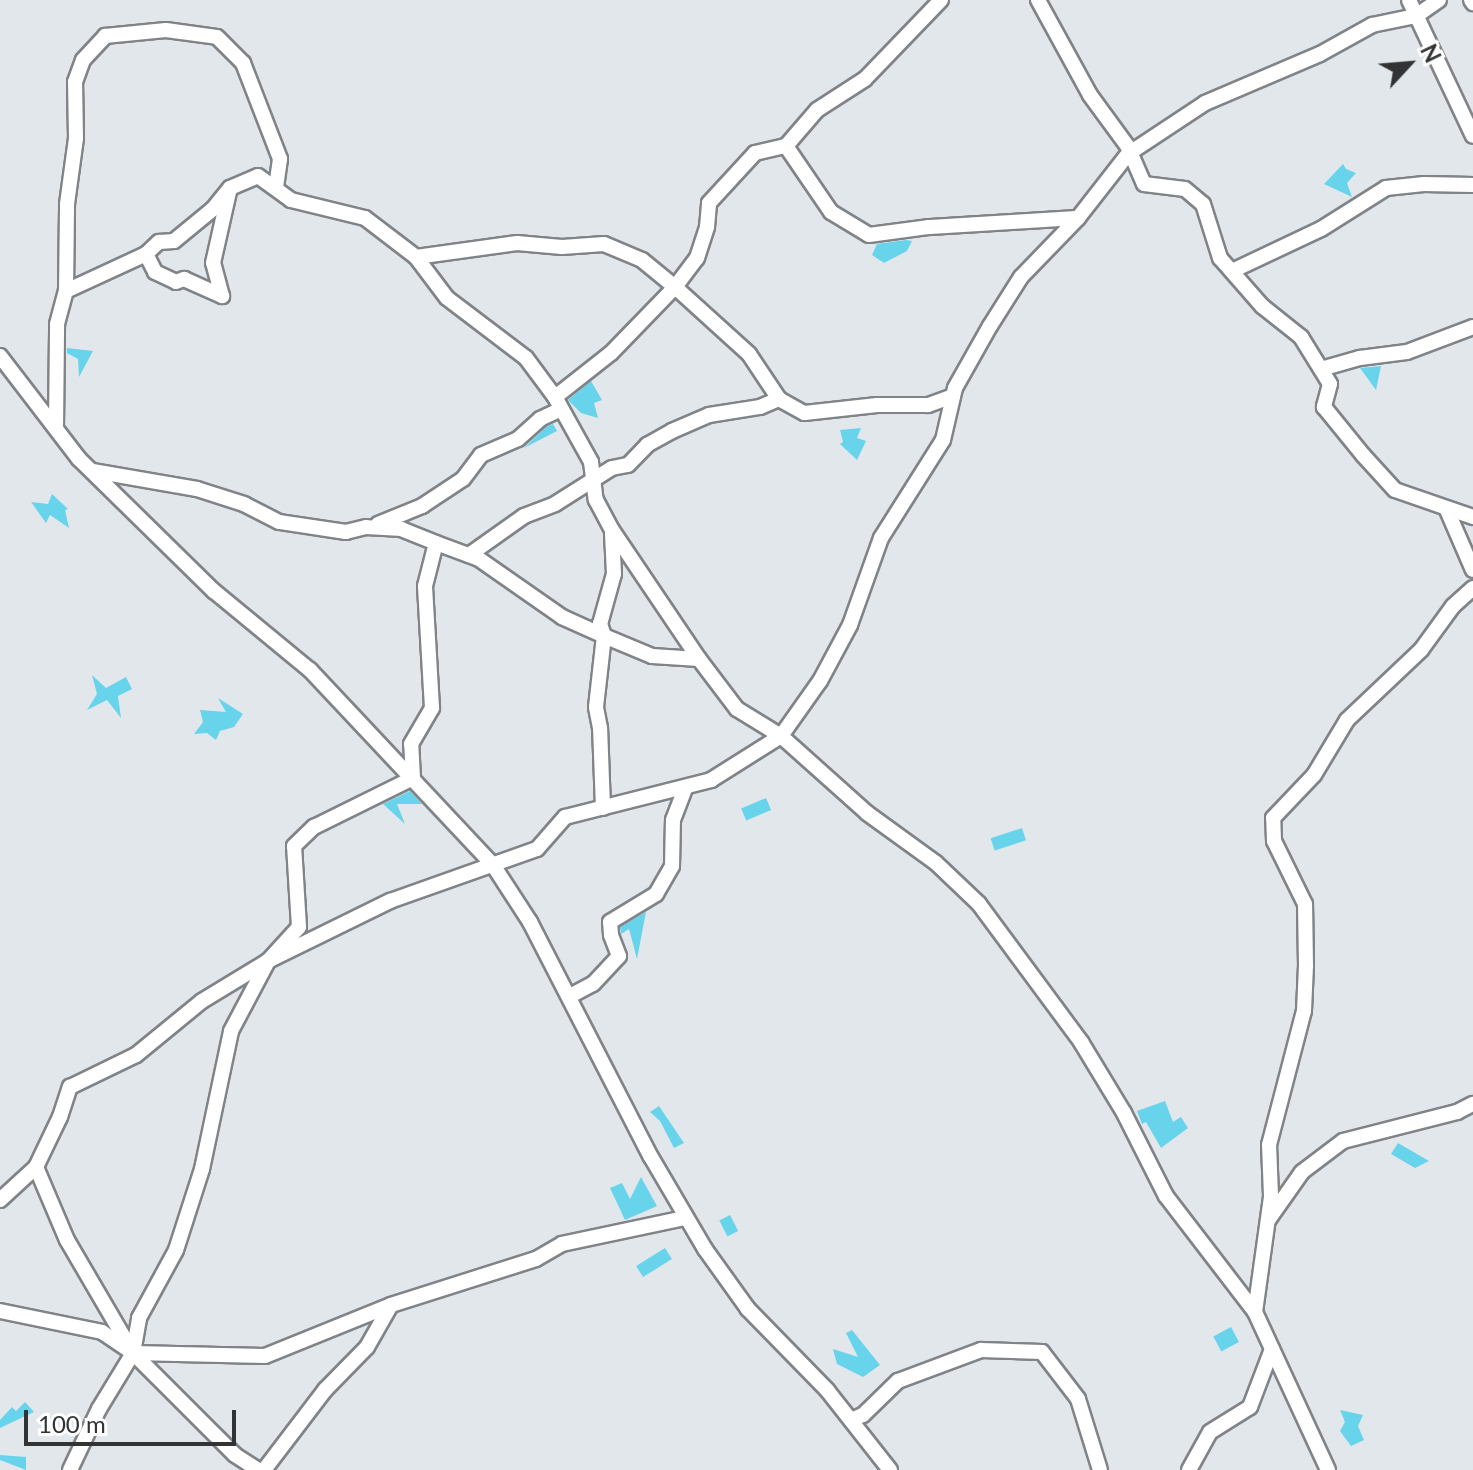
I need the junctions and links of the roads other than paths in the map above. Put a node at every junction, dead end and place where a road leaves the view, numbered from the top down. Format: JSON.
{"nodes":[{"id":1,"x":941,"y":0,"type":"edge"},
{"id":2,"x":1038,"y":0,"type":"edge"},
{"id":3,"x":1409,"y":0,"type":"edge"},
{"id":4,"x":1439,"y":0,"type":"edge"},
{"id":5,"x":1416,"y":16,"type":"junction"},
{"id":6,"x":1473,"y":136,"type":"edge"},
{"id":7,"x":786,"y":146,"type":"junction"},
{"id":8,"x":1128,"y":154,"type":"junction"},
{"id":9,"x":1473,"y":185,"type":"edge"},
{"id":10,"x":276,"y":186,"type":"junction"},
{"id":11,"x":230,"y":188,"type":"junction"},
{"id":12,"x":1078,"y":218,"type":"junction"},
{"id":13,"x":146,"y":254,"type":"junction"},
{"id":14,"x":416,"y":257,"type":"junction"},
{"id":15,"x":1232,"y":271,"type":"junction"},
{"id":16,"x":675,"y":287,"type":"junction"},
{"id":17,"x":66,"y":291,"type":"junction"},
{"id":18,"x":1473,"y":327,"type":"edge"},
{"id":19,"x":0,"y":356,"type":"edge"},
{"id":20,"x":1321,"y":369,"type":"junction"},
{"id":21,"x":953,"y":396,"type":"junction"},
{"id":22,"x":779,"y":399,"type":"junction"},
{"id":23,"x":558,"y":403,"type":"junction"},
{"id":24,"x":56,"y":428,"type":"junction"},
{"id":25,"x":91,"y":471,"type":"junction"},
{"id":26,"x":594,"y":481,"type":"junction"},
{"id":27,"x":1447,"y":510,"type":"junction"},
{"id":28,"x":1473,"y":517,"type":"edge"},
{"id":29,"x":366,"y":527,"type":"junction"},
{"id":30,"x":612,"y":530,"type":"junction"},
{"id":31,"x":436,"y":543,"type":"junction"},
{"id":32,"x":469,"y":555,"type":"junction"},
{"id":33,"x":1473,"y":570,"type":"edge"},
{"id":34,"x":1473,"y":588,"type":"edge"},
{"id":35,"x":604,"y":636,"type":"junction"},
{"id":36,"x":699,"y":659,"type":"junction"},
{"id":37,"x":781,"y":736,"type":"junction"},
{"id":38,"x":413,"y":778,"type":"junction"},
{"id":39,"x":685,"y":788,"type":"junction"},
{"id":40,"x":603,"y":808,"type":"junction"},
{"id":41,"x":493,"y":865,"type":"junction"},
{"id":42,"x":268,"y":961,"type":"junction"},
{"id":43,"x":570,"y":996,"type":"junction"},
{"id":44,"x":1473,"y":1104,"type":"edge"},
{"id":45,"x":36,"y":1167,"type":"junction"},
{"id":46,"x":0,"y":1200,"type":"edge"},
{"id":47,"x":684,"y":1218,"type":"junction"},
{"id":48,"x":1269,"y":1219,"type":"junction"},
{"id":49,"x":391,"y":1305,"type":"junction"},
{"id":50,"x":0,"y":1311,"type":"edge"},
{"id":51,"x":1255,"y":1312,"type":"junction"},
{"id":52,"x":1272,"y":1349,"type":"junction"},
{"id":53,"x":133,"y":1353,"type":"junction"},
{"id":54,"x":851,"y":1420,"type":"junction"},
{"id":55,"x":70,"y":1470,"type":"edge"},
{"id":56,"x":261,"y":1470,"type":"edge"},
{"id":57,"x":890,"y":1470,"type":"edge"},
{"id":58,"x":1100,"y":1470,"type":"edge"},
{"id":59,"x":1189,"y":1470,"type":"edge"},
{"id":60,"x":1328,"y":1470,"type":"edge"}],
"edges":[{"from":1,"to":7,"type":"street"},
{"from":2,"to":8,"type":"street"},
{"from":3,"to":5,"type":"street"},
{"from":4,"to":5,"type":"street"},
{"from":5,"to":6,"type":"street"},
{"from":5,"to":8,"type":"street"},
{"from":7,"to":12,"type":"street"},
{"from":7,"to":16,"type":"street"},
{"from":8,"to":12,"type":"street"},
{"from":8,"to":15,"type":"street"},
{"from":9,"to":15,"type":"street"},
{"from":10,"to":11,"type":"street"},
{"from":10,"to":14,"type":"street"},
{"from":10,"to":17,"type":"street"},
{"from":11,"to":13,"type":"street"},
{"from":11,"to":13,"type":"street"},
{"from":12,"to":21,"type":"street"},
{"from":13,"to":17,"type":"street"},
{"from":14,"to":16,"type":"street"},
{"from":14,"to":23,"type":"street"},
{"from":15,"to":20,"type":"street"},
{"from":16,"to":22,"type":"street"},
{"from":16,"to":23,"type":"street"},
{"from":17,"to":24,"type":"street"},
{"from":18,"to":20,"type":"street"},
{"from":19,"to":24,"type":"street"},
{"from":20,"to":27,"type":"street"},
{"from":21,"to":22,"type":"street"},
{"from":21,"to":37,"type":"street"},
{"from":22,"to":26,"type":"street"},
{"from":23,"to":26,"type":"street"},
{"from":23,"to":29,"type":"street"},
{"from":24,"to":25,"type":"street"},
{"from":25,"to":29,"type":"street"},
{"from":25,"to":38,"type":"street"},
{"from":26,"to":30,"type":"street"},
{"from":26,"to":32,"type":"street"},
{"from":27,"to":28,"type":"street"},
{"from":27,"to":33,"type":"street"},
{"from":29,"to":31,"type":"street"},
{"from":30,"to":35,"type":"street"},
{"from":30,"to":36,"type":"street"},
{"from":31,"to":32,"type":"street"},
{"from":31,"to":38,"type":"street"},
{"from":32,"to":35,"type":"street"},
{"from":34,"to":48,"type":"street"},
{"from":35,"to":36,"type":"street"},
{"from":35,"to":40,"type":"street"},
{"from":36,"to":37,"type":"street"},
{"from":37,"to":39,"type":"street"},
{"from":37,"to":51,"type":"street"},
{"from":38,"to":41,"type":"street"},
{"from":38,"to":42,"type":"street"},
{"from":39,"to":40,"type":"street"},
{"from":39,"to":43,"type":"street"},
{"from":40,"to":41,"type":"street"},
{"from":41,"to":42,"type":"street"},
{"from":41,"to":43,"type":"street"},
{"from":42,"to":45,"type":"street"},
{"from":42,"to":53,"type":"street"},
{"from":43,"to":47,"type":"street"},
{"from":44,"to":48,"type":"street"},
{"from":45,"to":46,"type":"street"},
{"from":45,"to":53,"type":"street"},
{"from":47,"to":49,"type":"street"},
{"from":47,"to":54,"type":"street"},
{"from":48,"to":51,"type":"street"},
{"from":49,"to":53,"type":"street"},
{"from":49,"to":56,"type":"street"},
{"from":50,"to":53,"type":"street"},
{"from":51,"to":52,"type":"street"},
{"from":52,"to":59,"type":"street"},
{"from":52,"to":60,"type":"street"},
{"from":53,"to":55,"type":"street"},
{"from":53,"to":56,"type":"street"},
{"from":54,"to":57,"type":"street"},
{"from":54,"to":58,"type":"street"}]}
